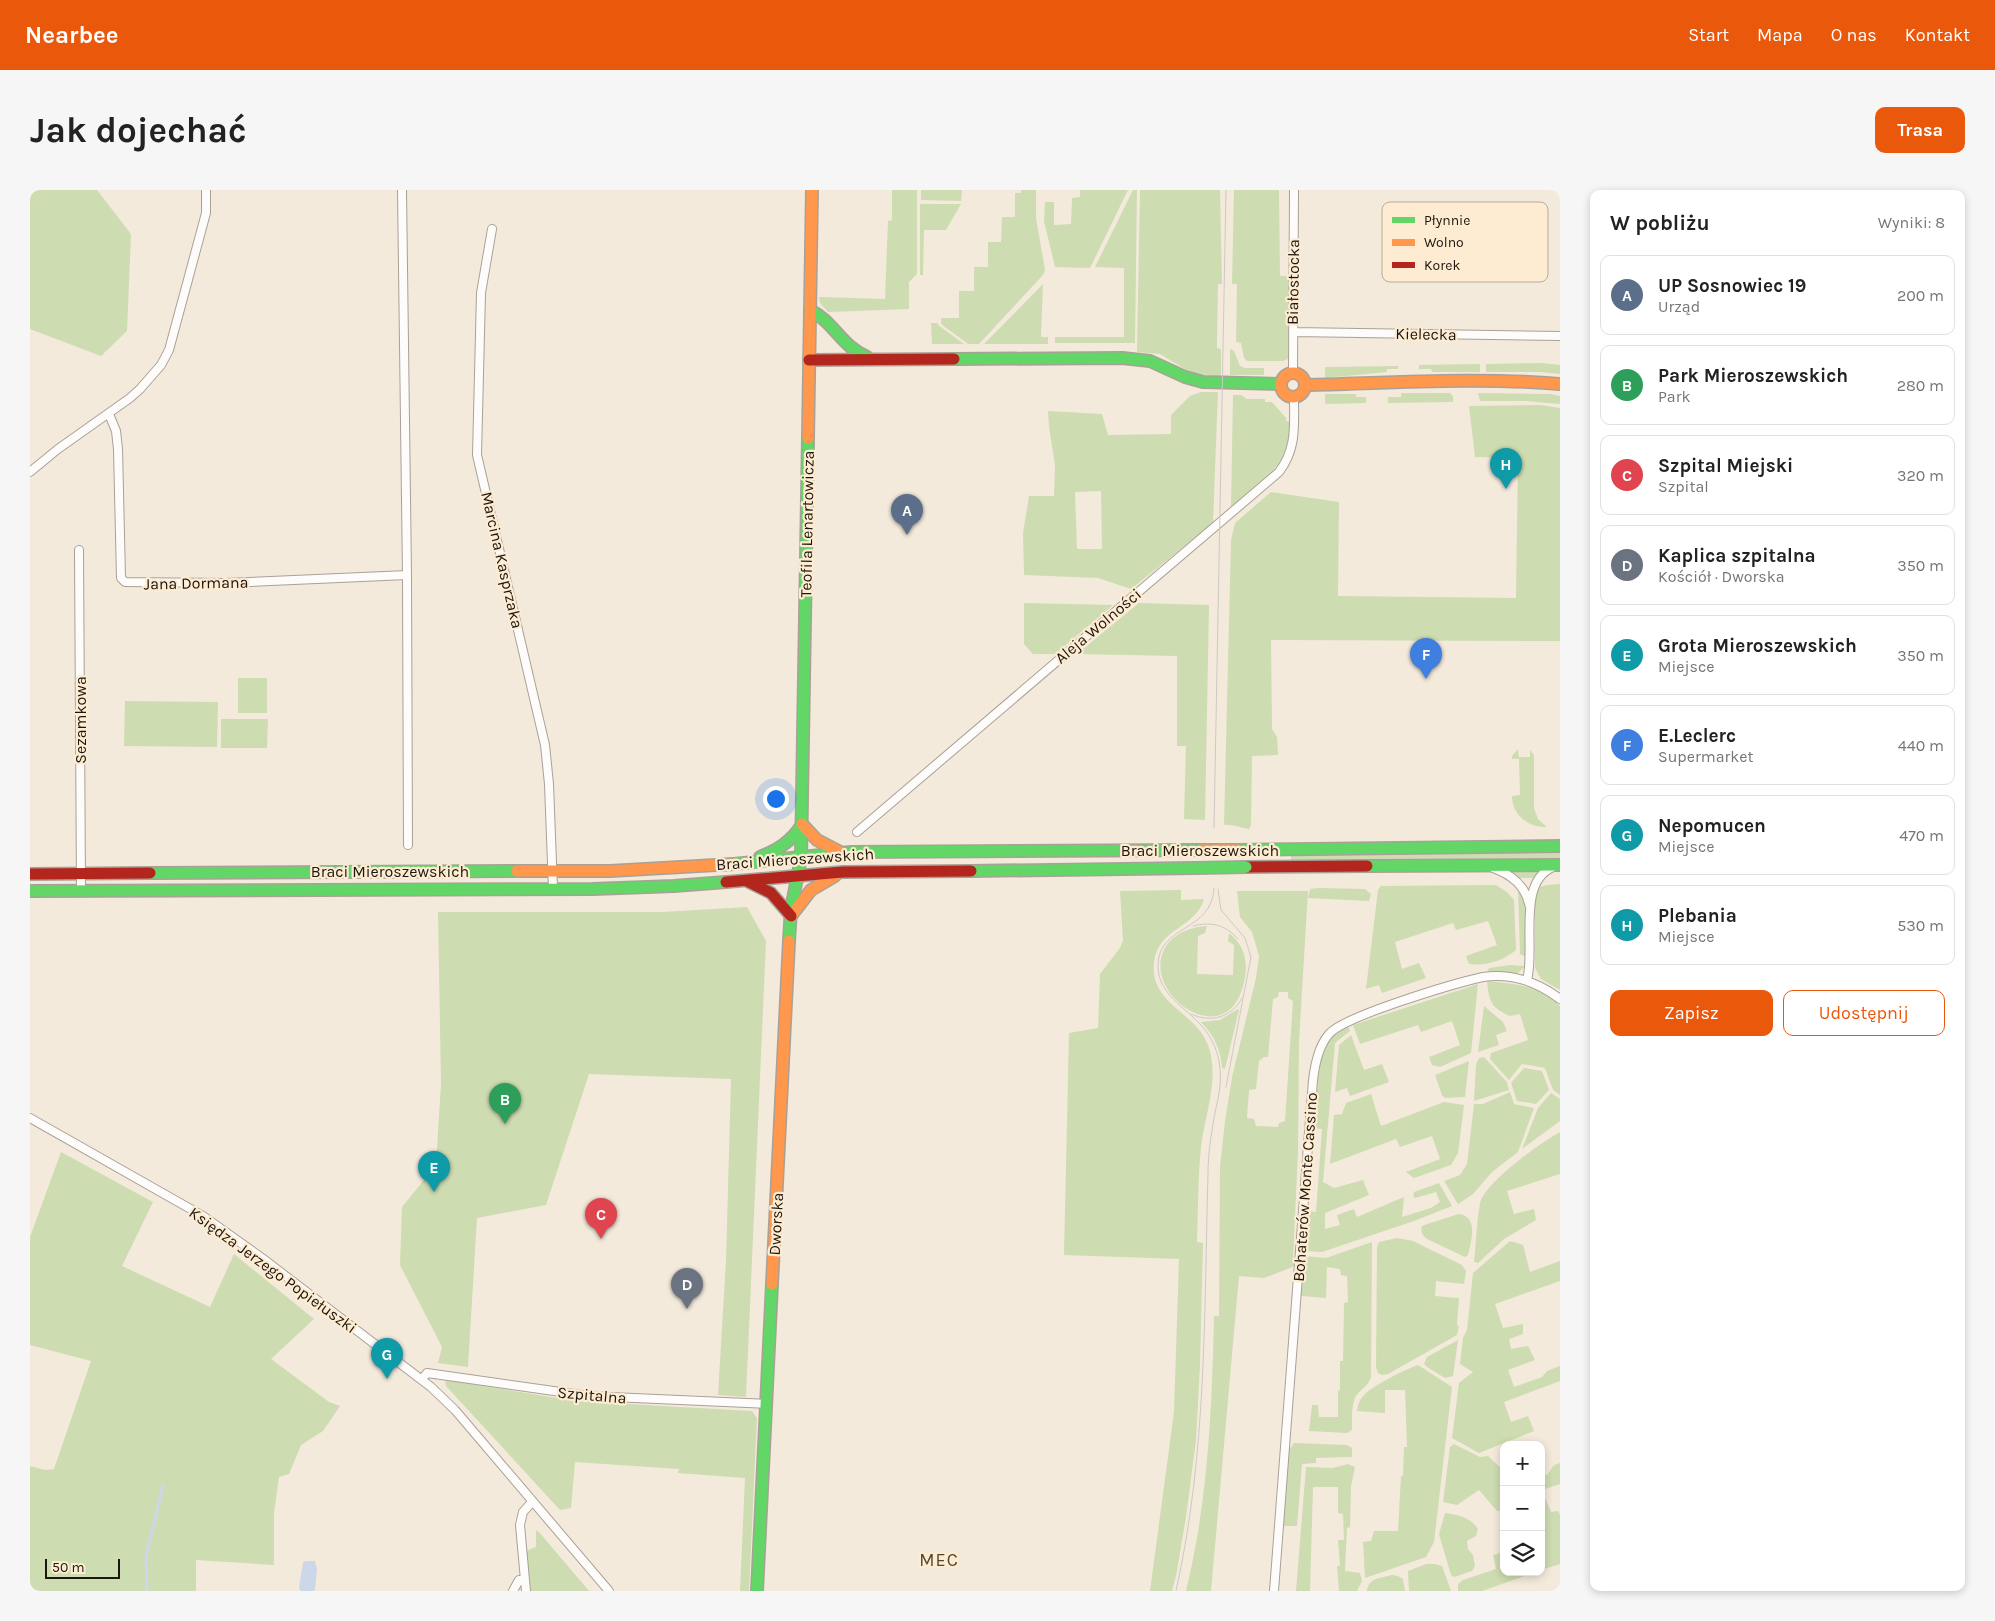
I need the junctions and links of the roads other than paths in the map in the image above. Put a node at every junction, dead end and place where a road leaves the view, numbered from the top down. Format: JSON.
{"nodes":[{"id":1,"x":206,"y":190,"type":"edge"},
{"id":2,"x":402,"y":190,"type":"edge"},
{"id":3,"x":812,"y":190,"type":"edge"},
{"id":4,"x":1294,"y":190,"type":"edge"},
{"id":5,"x":492,"y":229,"type":"dead end"},
{"id":6,"x":810,"y":310,"type":"junction"},
{"id":7,"x":1292,"y":332,"type":"junction"},
{"id":8,"x":1560,"y":336,"type":"edge"},
{"id":9,"x":809,"y":360,"type":"junction"},
{"id":10,"x":878,"y":360,"type":"junction"},
{"id":11,"x":1293,"y":373,"type":"junction"},
{"id":12,"x":1281,"y":384,"type":"junction"},
{"id":13,"x":1560,"y":384,"type":"edge"},
{"id":14,"x":1305,"y":385,"type":"junction"},
{"id":15,"x":1294,"y":397,"type":"junction"},
{"id":16,"x":109,"y":414,"type":"junction"},
{"id":17,"x":30,"y":472,"type":"edge"},
{"id":18,"x":80,"y":550,"type":"dead end"},
{"id":19,"x":407,"y":575,"type":"junction"},
{"id":20,"x":802,"y":824,"type":"junction"},
{"id":21,"x":857,"y":832,"type":"dead end"},
{"id":22,"x":408,"y":845,"type":"dead end"},
{"id":23,"x":1560,"y":846,"type":"edge"},
{"id":24,"x":1264,"y":850,"type":"junction"},
{"id":25,"x":842,"y":853,"type":"junction"},
{"id":26,"x":801,"y":858,"type":"junction"},
{"id":27,"x":746,"y":863,"type":"junction"},
{"id":28,"x":1560,"y":864,"type":"edge"},
{"id":29,"x":1486,"y":865,"type":"junction"},
{"id":30,"x":1264,"y":867,"type":"junction"},
{"id":31,"x":552,"y":871,"type":"junction"},
{"id":32,"x":843,"y":872,"type":"junction"},
{"id":33,"x":30,"y":874,"type":"edge"},
{"id":34,"x":82,"y":874,"type":"junction"},
{"id":35,"x":797,"y":876,"type":"junction"},
{"id":36,"x":747,"y":881,"type":"junction"},
{"id":37,"x":553,"y":889,"type":"junction"},
{"id":38,"x":30,"y":891,"type":"edge"},
{"id":39,"x":81,"y":891,"type":"junction"},
{"id":40,"x":1530,"y":908,"type":"junction"},
{"id":41,"x":791,"y":916,"type":"junction"},
{"id":42,"x":1527,"y":980,"type":"junction"},
{"id":43,"x":1560,"y":999,"type":"edge"},
{"id":44,"x":30,"y":1118,"type":"edge"},
{"id":45,"x":422,"y":1379,"type":"junction"},
{"id":46,"x":767,"y":1404,"type":"junction"},
{"id":47,"x":532,"y":1502,"type":"junction"},
{"id":48,"x":524,"y":1580,"type":"junction"},
{"id":49,"x":513,"y":1591,"type":"edge"},
{"id":50,"x":526,"y":1591,"type":"edge"},
{"id":51,"x":609,"y":1591,"type":"edge"},
{"id":52,"x":757,"y":1591,"type":"edge"},
{"id":53,"x":1274,"y":1591,"type":"edge"}],
"edges":[{"from":1,"to":16,"type":"street"},
{"from":2,"to":19,"type":"street"},
{"from":3,"to":6,"type":"main road","name":"Teofila Lenartowicza"},
{"from":4,"to":7,"type":"street","name":"Białostocka"},
{"from":5,"to":31,"type":"street","name":"Marcina Kasprzaka"},
{"from":6,"to":9,"type":"main road","name":"Teofila Lenartowicza"},
{"from":6,"to":10,"type":"main road"},
{"from":7,"to":8,"type":"street","name":"Kielecka"},
{"from":7,"to":11,"type":"street","name":"Białostocka"},
{"from":9,"to":10,"type":"main road"},
{"from":9,"to":20,"type":"main road","name":"Teofila Lenartowicza"},
{"from":10,"to":12,"type":"main road"},
{"from":11,"to":12,"type":"main road"},
{"from":11,"to":14,"type":"main road"},
{"from":12,"to":15,"type":"main road"},
{"from":13,"to":14,"type":"main road"},
{"from":14,"to":15,"type":"main road"},
{"from":15,"to":21,"type":"street","name":"Aleja Wolności"},
{"from":16,"to":17,"type":"street"},
{"from":16,"to":19,"type":"street","name":"Jana Dormana"},
{"from":18,"to":34,"type":"street","name":"Sezamkowa"},
{"from":19,"to":22,"type":"street"},
{"from":20,"to":25,"type":"main road"},
{"from":20,"to":26,"type":"main road","name":"Teofila Lenartowicza"},
{"from":20,"to":27,"type":"main road"},
{"from":23,"to":24,"type":"main road","name":"Braci Mieroszewskich"},
{"from":24,"to":25,"type":"main road","name":"Braci Mieroszewskich","bridge":true},
{"from":24,"to":30,"type":"main road"},
{"from":25,"to":26,"type":"main road","name":"Braci Mieroszewskich"},
{"from":26,"to":27,"type":"main road","name":"Braci Mieroszewskich"},
{"from":26,"to":35,"type":"main road","name":"Dworska"},
{"from":27,"to":31,"type":"main road","name":"Braci Mieroszewskich"},
{"from":28,"to":29,"type":"main road","name":"Braci Mieroszewskich"},
{"from":28,"to":40,"type":"street"},
{"from":29,"to":30,"type":"main road","name":"Braci Mieroszewskich"},
{"from":29,"to":40,"type":"street"},
{"from":30,"to":32,"type":"main road","name":"Braci Mieroszewskich","bridge":true},
{"from":31,"to":34,"type":"main road","name":"Braci Mieroszewskich"},
{"from":31,"to":37,"type":"street","name":"Marcina Kasprzaka"},
{"from":32,"to":35,"type":"main road","name":"Braci Mieroszewskich"},
{"from":32,"to":41,"type":"main road"},
{"from":33,"to":34,"type":"main road","name":"Braci Mieroszewskich"},
{"from":34,"to":39,"type":"street","name":"Sezamkowa"},
{"from":35,"to":36,"type":"main road","name":"Braci Mieroszewskich"},
{"from":35,"to":41,"type":"main road","name":"Dworska"},
{"from":36,"to":37,"type":"main road","name":"Braci Mieroszewskich"},
{"from":36,"to":41,"type":"main road"},
{"from":37,"to":39,"type":"main road","name":"Braci Mieroszewskich"},
{"from":38,"to":39,"type":"main road","name":"Braci Mieroszewskich"},
{"from":40,"to":42,"type":"street"},
{"from":41,"to":46,"type":"main road","name":"Dworska"},
{"from":42,"to":43,"type":"street","name":"Bohaterów Monte Cassino"},
{"from":42,"to":53,"type":"street","name":"Bohaterów Monte Cassino"},
{"from":44,"to":45,"type":"street","name":"Księdza Jerzego Popiełuszki"},
{"from":45,"to":46,"type":"street","name":"Szpitalna"},
{"from":45,"to":47,"type":"street","name":"Księdza Jerzego Popiełuszki"},
{"from":46,"to":52,"type":"main road","name":"Dworska"},
{"from":47,"to":48,"type":"street"},
{"from":47,"to":51,"type":"street","name":"Księdza Jerzego Popiełuszki"},
{"from":48,"to":49,"type":"street"},
{"from":48,"to":50,"type":"street"}]}
